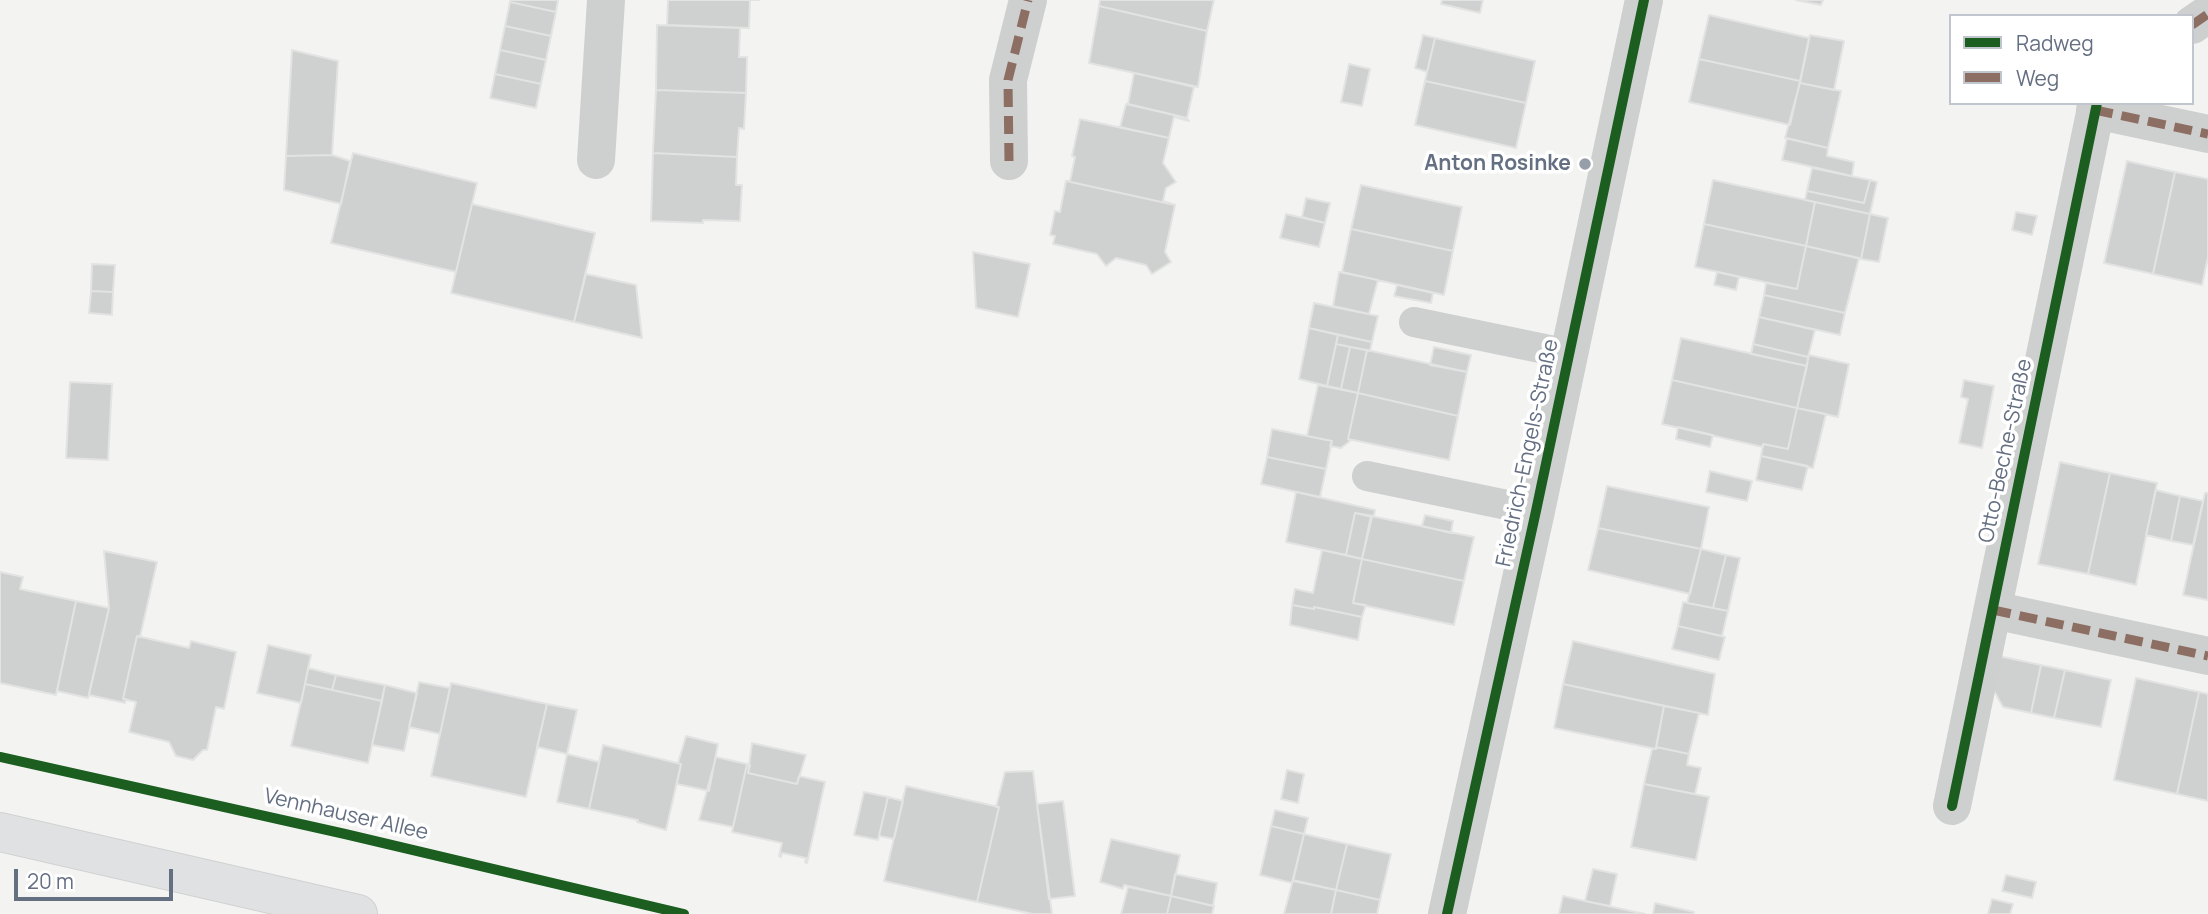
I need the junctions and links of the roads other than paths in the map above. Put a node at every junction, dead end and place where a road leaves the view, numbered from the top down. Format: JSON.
{"nodes":[{"id":1,"x":606,"y":0,"type":"edge"},
{"id":2,"x":1028,"y":0,"type":"edge"},
{"id":3,"x":1644,"y":0,"type":"edge"},
{"id":4,"x":2096,"y":106,"type":"edge"},
{"id":5,"x":2208,"y":134,"type":"edge"},
{"id":6,"x":596,"y":160,"type":"dead end"},
{"id":7,"x":1009,"y":161,"type":"dead end"},
{"id":8,"x":1414,"y":322,"type":"dead end"},
{"id":9,"x":1569,"y":354,"type":"junction"},
{"id":10,"x":1367,"y":477,"type":"dead end"},
{"id":11,"x":1536,"y":510,"type":"junction"},
{"id":12,"x":1993,"y":610,"type":"junction"},
{"id":13,"x":2208,"y":656,"type":"edge"},
{"id":14,"x":1952,"y":806,"type":"dead end"},
{"id":15,"x":0,"y":832,"type":"edge"},
{"id":16,"x":358,"y":914,"type":"edge"},
{"id":17,"x":1447,"y":914,"type":"edge"}],
"edges":[{"from":1,"to":6,"type":"street"},
{"from":2,"to":7,"type":"street"},
{"from":3,"to":9,"type":"street","name":"Friedrich-Engels-Straße"},
{"from":4,"to":5,"type":"street","name":"Otto-Beche-Straße"},
{"from":4,"to":12,"type":"street","name":"Otto-Beche-Straße"},
{"from":8,"to":9,"type":"lane"},
{"from":9,"to":11,"type":"street","name":"Friedrich-Engels-Straße"},
{"from":10,"to":11,"type":"lane"},
{"from":11,"to":17,"type":"street","name":"Friedrich-Engels-Straße"},
{"from":12,"to":13,"type":"street"},
{"from":12,"to":14,"type":"street","name":"Otto-Beche-Straße"},
{"from":15,"to":16,"type":"main road"}]}
